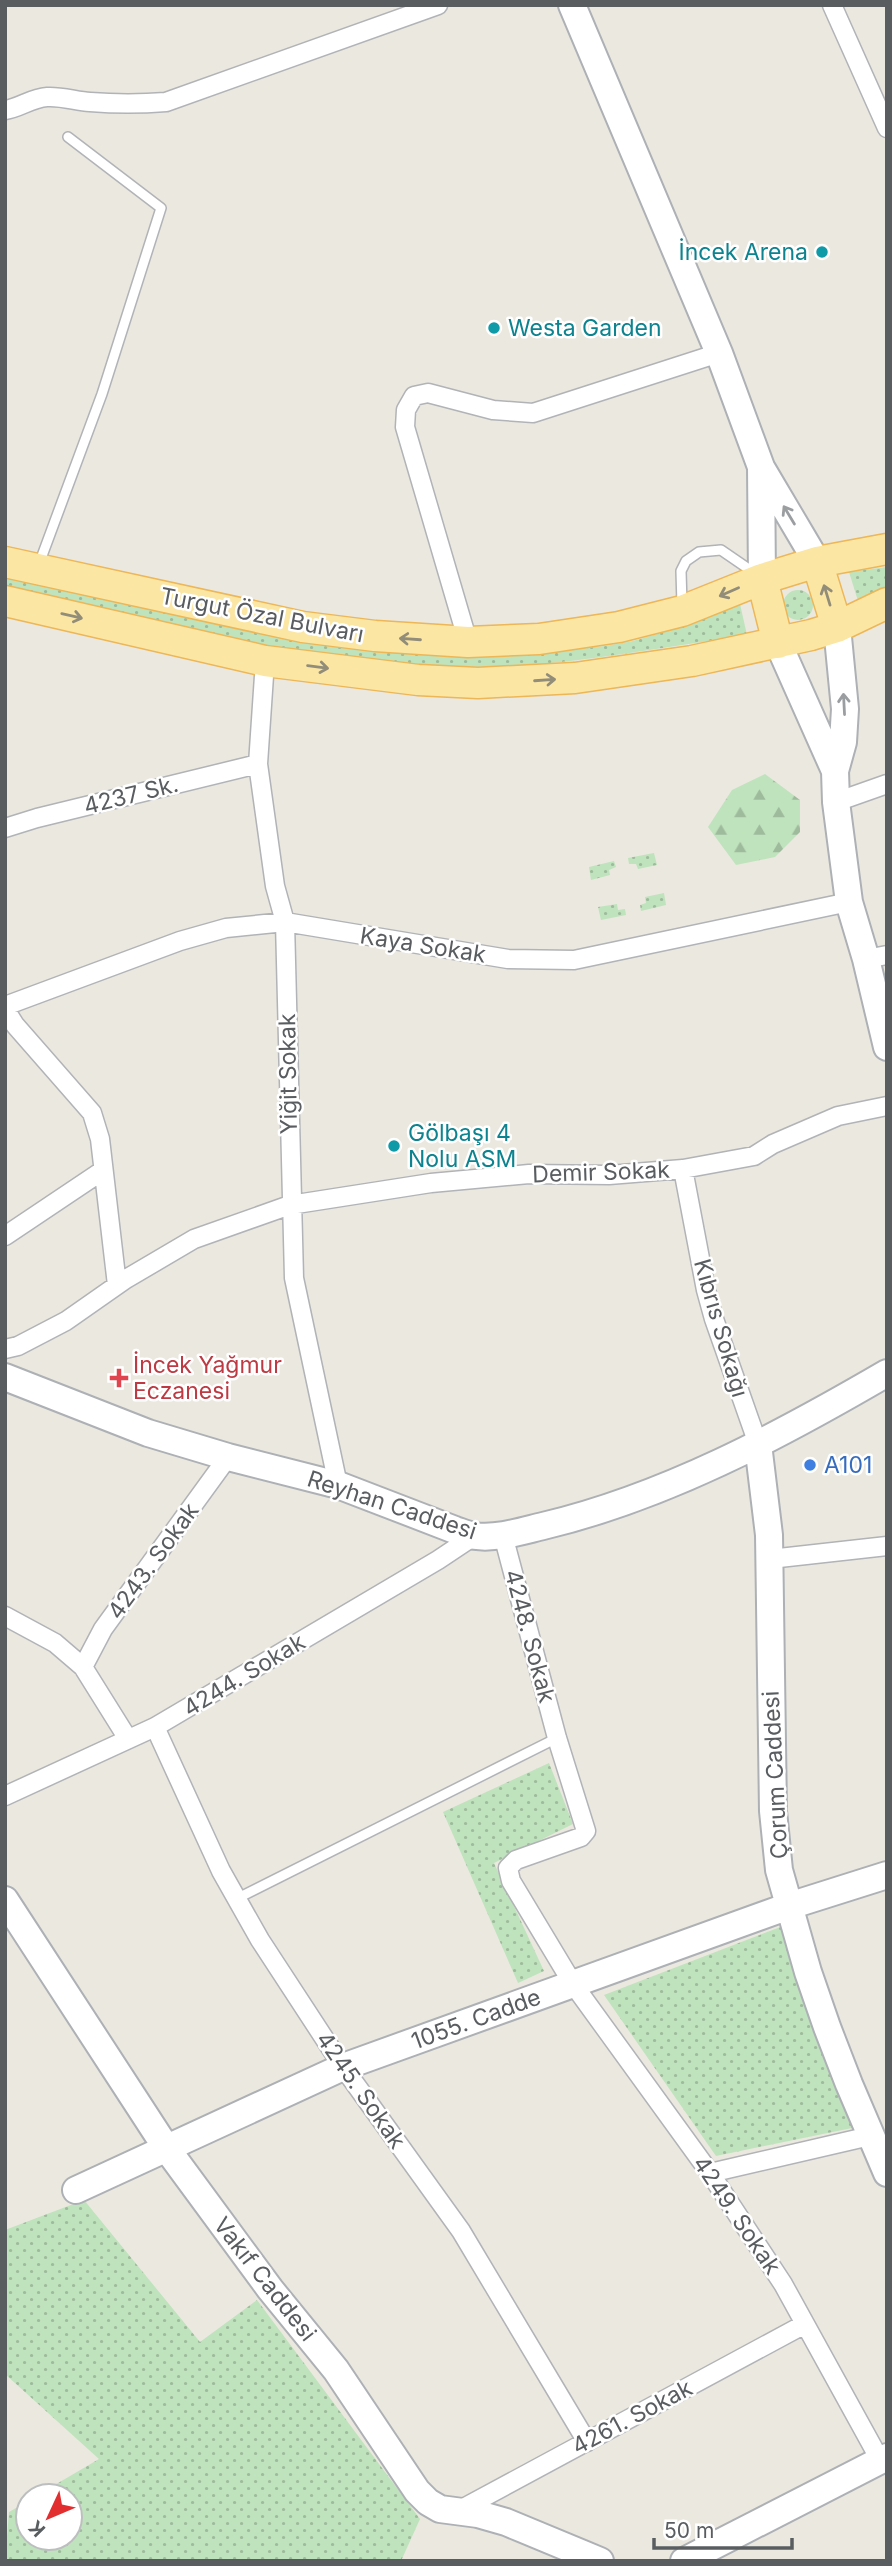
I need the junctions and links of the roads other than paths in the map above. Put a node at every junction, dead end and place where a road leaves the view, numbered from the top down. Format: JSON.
{"nodes":[{"id":1,"x":438,"y":5,"type":"edge"},
{"id":2,"x":572,"y":5,"type":"edge"},
{"id":3,"x":832,"y":5,"type":"edge"},
{"id":4,"x":409,"y":10,"type":"edge"},
{"id":5,"x":5,"y":110,"type":"edge"},
{"id":6,"x":887,"y":128,"type":"edge"},
{"id":7,"x":68,"y":137,"type":"dead end"},
{"id":8,"x":719,"y":354,"type":"junction"},
{"id":9,"x":761,"y":467,"type":"junction"},
{"id":10,"x":887,"y":549,"type":"edge"},
{"id":11,"x":5,"y":562,"type":"edge"},
{"id":12,"x":817,"y":562,"type":"junction"},
{"id":13,"x":37,"y":569,"type":"junction"},
{"id":14,"x":762,"y":579,"type":"junction"},
{"id":15,"x":5,"y":601,"type":"edge"},
{"id":16,"x":887,"y":603,"type":"edge"},
{"id":17,"x":682,"y":611,"type":"junction"},
{"id":18,"x":836,"y":627,"type":"junction"},
{"id":19,"x":468,"y":642,"type":"junction"},
{"id":20,"x":778,"y":643,"type":"junction"},
{"id":21,"x":265,"y":661,"type":"junction"},
{"id":22,"x":258,"y":764,"type":"junction"},
{"id":23,"x":835,"y":771,"type":"junction"},
{"id":24,"x":887,"y":784,"type":"edge"},
{"id":25,"x":836,"y":802,"type":"junction"},
{"id":26,"x":5,"y":828,"type":"edge"},
{"id":27,"x":849,"y":902,"type":"junction"},
{"id":28,"x":285,"y":922,"type":"junction"},
{"id":29,"x":876,"y":957,"type":"edge"},
{"id":30,"x":5,"y":1007,"type":"edge"},
{"id":31,"x":885,"y":1032,"type":"edge"},
{"id":32,"x":887,"y":1105,"type":"edge"},
{"id":33,"x":683,"y":1169,"type":"junction"},
{"id":34,"x":102,"y":1171,"type":"junction"},
{"id":35,"x":290,"y":1205,"type":"junction"},
{"id":36,"x":5,"y":1236,"type":"edge"},
{"id":37,"x":117,"y":1285,"type":"junction"},
{"id":38,"x":5,"y":1349,"type":"edge"},
{"id":39,"x":886,"y":1375,"type":"edge"},
{"id":40,"x":5,"y":1377,"type":"edge"},
{"id":41,"x":758,"y":1444,"type":"junction"},
{"id":42,"x":228,"y":1457,"type":"junction"},
{"id":43,"x":338,"y":1485,"type":"junction"},
{"id":44,"x":503,"y":1535,"type":"junction"},
{"id":45,"x":474,"y":1536,"type":"junction"},
{"id":46,"x":887,"y":1546,"type":"edge"},
{"id":47,"x":770,"y":1559,"type":"junction"},
{"id":48,"x":5,"y":1616,"type":"edge"},
{"id":49,"x":83,"y":1667,"type":"junction"},
{"id":50,"x":155,"y":1727,"type":"junction"},
{"id":51,"x":557,"y":1738,"type":"junction"},
{"id":52,"x":128,"y":1739,"type":"junction"},
{"id":53,"x":5,"y":1796,"type":"edge"},
{"id":54,"x":887,"y":1875,"type":"edge"},
{"id":55,"x":236,"y":1899,"type":"junction"},
{"id":56,"x":5,"y":1900,"type":"edge"},
{"id":57,"x":789,"y":1906,"type":"junction"},
{"id":58,"x":573,"y":1984,"type":"junction"},
{"id":59,"x":343,"y":2067,"type":"junction"},
{"id":60,"x":870,"y":2136,"type":"junction"},
{"id":61,"x":167,"y":2149,"type":"junction"},
{"id":62,"x":710,"y":2173,"type":"junction"},
{"id":63,"x":887,"y":2173,"type":"edge"},
{"id":64,"x":76,"y":2190,"type":"dead end"},
{"id":65,"x":805,"y":2323,"type":"junction"},
{"id":66,"x":587,"y":2442,"type":"junction"},
{"id":67,"x":883,"y":2459,"type":"edge"},
{"id":68,"x":458,"y":2511,"type":"junction"},
{"id":69,"x":599,"y":2561,"type":"edge"},
{"id":70,"x":684,"y":2561,"type":"edge"}],
"edges":[{"from":1,"to":4,"type":"street"},
{"from":2,"to":8,"type":"street"},
{"from":3,"to":6,"type":"street"},
{"from":4,"to":5,"type":"street"},
{"from":7,"to":13,"type":"lane"},
{"from":8,"to":9,"type":"street"},
{"from":8,"to":19,"type":"street"},
{"from":12,"to":9,"type":"street","one_way":true},
{"from":9,"to":14,"type":"street"},
{"from":10,"to":12,"type":"main road","name":"Turgut Özal Bulvarı"},
{"from":11,"to":13,"type":"main road","name":"Turgut Özal Bulvarı"},
{"from":12,"to":14,"type":"main road","name":"Turgut Özal Bulvarı"},
{"from":18,"to":12,"type":"main road","one_way":true},
{"from":19,"to":13,"type":"main road","name":"Turgut Özal Bulvarı","one_way":true},
{"from":14,"to":17,"type":"main road","name":"Turgut Özal Bulvarı","one_way":true},
{"from":14,"to":17,"type":"lane"},
{"from":14,"to":20,"type":"main road"},
{"from":15,"to":21,"type":"main road","name":"Turgut Özal Bulvarı","one_way":true},
{"from":16,"to":18,"type":"main road","name":"Turgut Özal Bulvarı"},
{"from":17,"to":19,"type":"main road","name":"Turgut Özal Bulvarı"},
{"from":18,"to":20,"type":"main road","name":"Turgut Özal Bulvarı"},
{"from":23,"to":18,"type":"street","one_way":true},
{"from":21,"to":20,"type":"main road","name":"Turgut Özal Bulvarı","one_way":true},
{"from":20,"to":23,"type":"street"},
{"from":21,"to":22,"type":"street","name":"Yiğit Sokak"},
{"from":22,"to":26,"type":"street","name":"4237 Sk."},
{"from":22,"to":28,"type":"street","name":"Yiğit Sokak"},
{"from":23,"to":25,"type":"street"},
{"from":24,"to":25,"type":"street"},
{"from":25,"to":27,"type":"street"},
{"from":27,"to":28,"type":"street","name":"Kaya Sokak"},
{"from":27,"to":29,"type":"street"},
{"from":28,"to":30,"type":"street","name":"Kaya Sokak"},
{"from":28,"to":35,"type":"street","name":"Yiğit Sokak"},
{"from":29,"to":31,"type":"street"},
{"from":30,"to":34,"type":"street"},
{"from":32,"to":33,"type":"street","name":"Demir Sokak"},
{"from":33,"to":35,"type":"street","name":"Demir Sokak"},
{"from":33,"to":41,"type":"street","name":"Kıbrıs Sokağı"},
{"from":34,"to":36,"type":"street"},
{"from":34,"to":37,"type":"street"},
{"from":35,"to":37,"type":"street","name":"Demir Sokak"},
{"from":35,"to":43,"type":"street","name":"Yiğit Sokak"},
{"from":37,"to":38,"type":"street","name":"Demir Sokak"},
{"from":39,"to":41,"type":"street","name":"Reyhan Caddesi"},
{"from":40,"to":42,"type":"street","name":"Reyhan Caddesi"},
{"from":41,"to":44,"type":"street","name":"Reyhan Caddesi"},
{"from":41,"to":47,"type":"street","name":"Çorum Caddesi"},
{"from":42,"to":43,"type":"street","name":"Reyhan Caddesi"},
{"from":42,"to":49,"type":"street","name":"4243. Sokak"},
{"from":43,"to":45,"type":"street","name":"Reyhan Caddesi"},
{"from":44,"to":45,"type":"street","name":"Reyhan Caddesi"},
{"from":44,"to":51,"type":"street","name":"4248. Sokak"},
{"from":45,"to":50,"type":"street","name":"4244. Sokak"},
{"from":46,"to":47,"type":"street"},
{"from":47,"to":57,"type":"street","name":"Çorum Caddesi"},
{"from":48,"to":49,"type":"street"},
{"from":49,"to":52,"type":"street"},
{"from":50,"to":52,"type":"street","name":"4244. Sokak"},
{"from":50,"to":55,"type":"street","name":"4245. Sokak"},
{"from":51,"to":55,"type":"lane"},
{"from":51,"to":58,"type":"street","name":"4248. Sokak"},
{"from":52,"to":53,"type":"street","name":"4244. Sokak"},
{"from":54,"to":57,"type":"street","name":"1055. Cadde"},
{"from":55,"to":59,"type":"street","name":"4245. Sokak"},
{"from":56,"to":61,"type":"street","name":"Vakıf Caddesi"},
{"from":57,"to":58,"type":"street","name":"1055. Cadde"},
{"from":57,"to":60,"type":"street","name":"Çorum Caddesi"},
{"from":58,"to":59,"type":"street","name":"1055. Cadde"},
{"from":58,"to":62,"type":"street","name":"4249. Sokak"},
{"from":59,"to":61,"type":"street","name":"1055. Cadde"},
{"from":59,"to":66,"type":"street","name":"4245. Sokak"},
{"from":60,"to":62,"type":"street"},
{"from":60,"to":63,"type":"street","name":"Çorum Caddesi"},
{"from":61,"to":64,"type":"street","name":"1055. Cadde"},
{"from":61,"to":68,"type":"street","name":"Vakıf Caddesi"},
{"from":62,"to":65,"type":"street","name":"4249. Sokak"},
{"from":65,"to":66,"type":"street","name":"4261. Sokak"},
{"from":65,"to":67,"type":"street","name":"4249. Sokak"},
{"from":66,"to":68,"type":"street","name":"4261. Sokak"},
{"from":67,"to":70,"type":"street"},
{"from":68,"to":69,"type":"street","name":"Vakıf Caddesi"}]}
